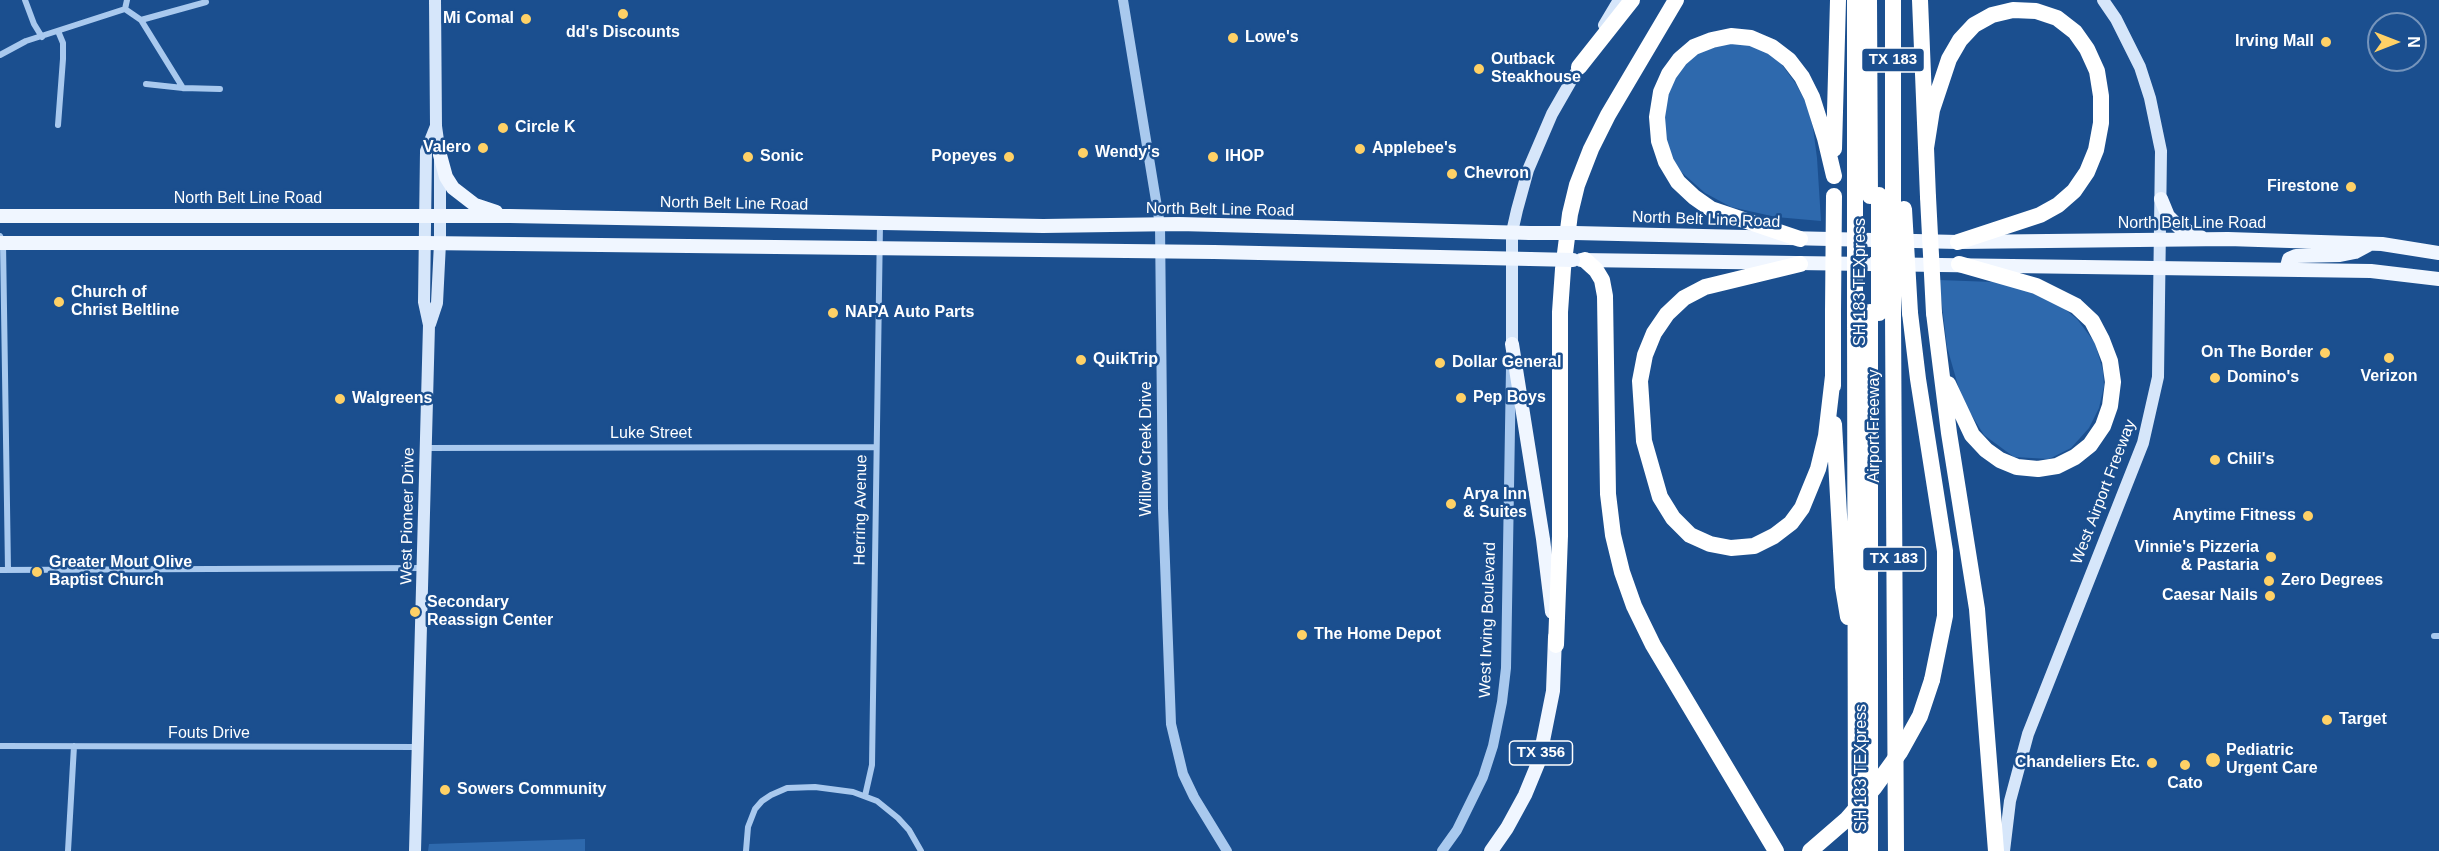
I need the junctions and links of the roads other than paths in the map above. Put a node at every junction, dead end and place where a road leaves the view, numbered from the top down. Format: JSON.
{"nodes":[{"id":1,"x":25,"y":0,"type":"edge"},
{"id":2,"x":127,"y":0,"type":"edge"},
{"id":3,"x":435,"y":0,"type":"edge"},
{"id":4,"x":1123,"y":0,"type":"edge"},
{"id":5,"x":1619,"y":0,"type":"edge"},
{"id":6,"x":1632,"y":0,"type":"edge"},
{"id":7,"x":1676,"y":0,"type":"edge"},
{"id":8,"x":1838,"y":0,"type":"edge"},
{"id":9,"x":1855,"y":0,"type":"edge"},
{"id":10,"x":1869,"y":0,"type":"edge"},
{"id":11,"x":1879,"y":0,"type":"edge"},
{"id":12,"x":1893,"y":0,"type":"edge"},
{"id":13,"x":1920,"y":0,"type":"edge"},
{"id":14,"x":2103,"y":0,"type":"edge"},
{"id":15,"x":206,"y":2,"type":"dead end"},
{"id":16,"x":125,"y":9,"type":"junction"},
{"id":17,"x":141,"y":20,"type":"junction"},
{"id":18,"x":58,"y":32,"type":"junction"},
{"id":19,"x":42,"y":37,"type":"junction"},
{"id":20,"x":0,"y":55,"type":"edge"},
{"id":21,"x":1578,"y":67,"type":"junction"},
{"id":22,"x":146,"y":84,"type":"dead end"},
{"id":23,"x":183,"y":88,"type":"junction"},
{"id":24,"x":220,"y":89,"type":"dead end"},
{"id":25,"x":58,"y":125,"type":"dead end"},
{"id":26,"x":435,"y":126,"type":"junction"},
{"id":27,"x":1926,"y":148,"type":"junction"},
{"id":28,"x":440,"y":155,"type":"junction"},
{"id":29,"x":1834,"y":176,"type":"junction"},
{"id":30,"x":1880,"y":196,"type":"junction"},
{"id":31,"x":2161,"y":199,"type":"junction"},
{"id":32,"x":0,"y":216,"type":"edge"},
{"id":33,"x":200,"y":216,"type":"junction"},
{"id":34,"x":510,"y":216,"type":"junction"},
{"id":35,"x":425,"y":217,"type":"junction"},
{"id":36,"x":440,"y":217,"type":"junction"},
{"id":37,"x":880,"y":223,"type":"junction"},
{"id":38,"x":1160,"y":225,"type":"junction"},
{"id":39,"x":1512,"y":232,"type":"junction"},
{"id":40,"x":1800,"y":239,"type":"junction"},
{"id":41,"x":2209,"y":239,"type":"junction"},
{"id":42,"x":1,"y":240,"type":"edge"},
{"id":43,"x":2160,"y":241,"type":"junction"},
{"id":44,"x":196,"y":242,"type":"junction"},
{"id":45,"x":1959,"y":242,"type":"junction"},
{"id":46,"x":425,"y":243,"type":"junction"},
{"id":47,"x":440,"y":243,"type":"junction"},
{"id":48,"x":2370,"y":244,"type":"junction"},
{"id":49,"x":880,"y":248,"type":"junction"},
{"id":50,"x":1161,"y":252,"type":"junction"},
{"id":51,"x":2439,"y":253,"type":"edge"},
{"id":52,"x":1512,"y":259,"type":"junction"},
{"id":53,"x":1579,"y":260,"type":"junction"},
{"id":54,"x":1800,"y":264,"type":"junction"},
{"id":55,"x":1959,"y":264,"type":"junction"},
{"id":56,"x":2160,"y":267,"type":"junction"},
{"id":57,"x":2286,"y":270,"type":"junction"},
{"id":58,"x":2439,"y":279,"type":"edge"},
{"id":59,"x":1882,"y":313,"type":"junction"},
{"id":60,"x":429,"y":325,"type":"junction"},
{"id":61,"x":1512,"y":344,"type":"junction"},
{"id":62,"x":1939,"y":354,"type":"junction"},
{"id":63,"x":1833,"y":376,"type":"junction"},
{"id":64,"x":875,"y":447,"type":"junction"},
{"id":65,"x":426,"y":448,"type":"junction"},
{"id":66,"x":423,"y":568,"type":"junction"},
{"id":67,"x":0,"y":570,"type":"edge"},
{"id":68,"x":8,"y":570,"type":"junction"},
{"id":69,"x":1556,"y":645,"type":"junction"},
{"id":70,"x":1856,"y":665,"type":"junction"},
{"id":71,"x":0,"y":746,"type":"edge"},
{"id":72,"x":74,"y":746,"type":"junction"},
{"id":73,"x":418,"y":747,"type":"junction"},
{"id":74,"x":865,"y":795,"type":"junction"},
{"id":75,"x":68,"y":851,"type":"edge"},
{"id":76,"x":415,"y":851,"type":"edge"},
{"id":77,"x":746,"y":851,"type":"edge"},
{"id":78,"x":921,"y":851,"type":"edge"},
{"id":79,"x":1227,"y":851,"type":"edge"},
{"id":80,"x":1442,"y":851,"type":"edge"},
{"id":81,"x":1491,"y":851,"type":"edge"},
{"id":82,"x":1776,"y":851,"type":"edge"},
{"id":83,"x":1810,"y":851,"type":"edge"},
{"id":84,"x":1856,"y":851,"type":"edge"},
{"id":85,"x":1870,"y":851,"type":"edge"},
{"id":86,"x":1881,"y":851,"type":"edge"},
{"id":87,"x":1896,"y":851,"type":"edge"},
{"id":88,"x":1996,"y":851,"type":"edge"},
{"id":89,"x":2004,"y":851,"type":"edge"}],
"edges":[{"from":1,"to":19,"type":"street"},
{"from":2,"to":16,"type":"street"},
{"from":3,"to":26,"type":"main road","name":"West Pioneer Drive"},
{"from":4,"to":38,"type":"street","name":"Willow Creek Drive"},
{"from":5,"to":21,"type":"main road"},
{"from":6,"to":21,"type":"highway"},
{"from":7,"to":69,"type":"highway"},
{"from":8,"to":29,"type":"highway"},
{"from":9,"to":30,"type":"highway","name":"Airport Freeway","number":"TX 183"},
{"from":10,"to":30,"type":"highway","name":"SH 183 TEXpress"},
{"from":11,"to":30,"type":"highway","name":"SH 183 TEXpress"},
{"from":12,"to":30,"type":"highway","name":"Airport Freeway","number":"TX 183"},
{"from":13,"to":27,"type":"highway"},
{"from":14,"to":31,"type":"main road","name":"West Airport Freeway"},
{"from":15,"to":17,"type":"street"},
{"from":16,"to":17,"type":"street"},
{"from":16,"to":18,"type":"street"},
{"from":17,"to":23,"type":"street"},
{"from":18,"to":19,"type":"street"},
{"from":18,"to":25,"type":"street"},
{"from":19,"to":20,"type":"street"},
{"from":21,"to":39,"type":"main road"},
{"from":22,"to":23,"type":"street"},
{"from":23,"to":24,"type":"street"},
{"from":26,"to":28,"type":"main road","name":"West Pioneer Drive"},
{"from":26,"to":35,"type":"main road","name":"West Pioneer Drive"},
{"from":27,"to":45,"type":"highway"},
{"from":27,"to":62,"type":"highway","bridge":true},
{"from":28,"to":34,"type":"main road"},
{"from":28,"to":36,"type":"main road","name":"West Pioneer Drive"},
{"from":29,"to":40,"type":"highway"},
{"from":29,"to":63,"type":"highway","bridge":true},
{"from":30,"to":59,"type":"highway","bridge":true},
{"from":30,"to":59,"type":"highway","name":"Airport Freeway","number":"TX 183","bridge":true},
{"from":30,"to":59,"type":"highway","name":"SH 183 TEXpress","bridge":true},
{"from":31,"to":41,"type":"main road"},
{"from":31,"to":43,"type":"main road","name":"West Airport Freeway"},
{"from":32,"to":33,"type":"main road","name":"North Belt Line Road"},
{"from":33,"to":35,"type":"main road","name":"North Belt Line Road"},
{"from":33,"to":44,"type":"main road"},
{"from":34,"to":36,"type":"main road","name":"North Belt Line Road"},
{"from":34,"to":37,"type":"main road","name":"North Belt Line Road"},
{"from":35,"to":36,"type":"main road","name":"North Belt Line Road"},
{"from":35,"to":46,"type":"main road","name":"West Pioneer Drive"},
{"from":36,"to":47,"type":"main road","name":"West Pioneer Drive"},
{"from":37,"to":38,"type":"main road","name":"North Belt Line Road"},
{"from":37,"to":49,"type":"street","name":"Herring Avenue"},
{"from":38,"to":39,"type":"main road","name":"North Belt Line Road"},
{"from":38,"to":50,"type":"street","name":"Willow Creek Drive"},
{"from":39,"to":40,"type":"main road","name":"North Belt Line Road","bridge":true},
{"from":39,"to":52,"type":"main road","name":"West Irving Boulevard"},
{"from":40,"to":45,"type":"main road","name":"North Belt Line Road"},
{"from":41,"to":43,"type":"main road","name":"North Belt Line Road"},
{"from":41,"to":48,"type":"main road","name":"North Belt Line Road"},
{"from":42,"to":44,"type":"main road"},
{"from":42,"to":68,"type":"street"},
{"from":43,"to":45,"type":"main road","name":"North Belt Line Road"},
{"from":43,"to":56,"type":"main road","name":"West Airport Freeway"},
{"from":44,"to":46,"type":"main road"},
{"from":46,"to":47,"type":"main road"},
{"from":46,"to":60,"type":"main road","name":"West Pioneer Drive"},
{"from":47,"to":49,"type":"main road"},
{"from":47,"to":60,"type":"main road","name":"West Pioneer Drive"},
{"from":48,"to":51,"type":"main road","name":"North Belt Line Road"},
{"from":48,"to":57,"type":"main road"},
{"from":49,"to":50,"type":"main road"},
{"from":49,"to":64,"type":"street","name":"Herring Avenue"},
{"from":50,"to":52,"type":"main road"},
{"from":50,"to":79,"type":"street","name":"Willow Creek Drive"},
{"from":52,"to":53,"type":"main road","bridge":true},
{"from":52,"to":61,"type":"main road","name":"West Irving Boulevard"},
{"from":53,"to":54,"type":"main road"},
{"from":53,"to":82,"type":"highway"},
{"from":54,"to":55,"type":"main road"},
{"from":54,"to":63,"type":"highway"},
{"from":55,"to":56,"type":"main road"},
{"from":55,"to":62,"type":"highway"},
{"from":56,"to":57,"type":"main road"},
{"from":56,"to":89,"type":"main road","name":"West Airport Freeway"},
{"from":57,"to":58,"type":"main road"},
{"from":59,"to":70,"type":"highway","name":"Airport Freeway","number":"TX 183"},
{"from":59,"to":83,"type":"highway","bridge":true},
{"from":59,"to":85,"type":"highway","name":"SH 183 TEXpress"},
{"from":59,"to":86,"type":"highway","name":"SH 183 TEXpress"},
{"from":59,"to":87,"type":"highway","name":"Airport Freeway","number":"TX 183"},
{"from":60,"to":65,"type":"main road","name":"West Pioneer Drive"},
{"from":61,"to":69,"type":"main road"},
{"from":61,"to":80,"type":"street","name":"West Irving Boulevard"},
{"from":62,"to":88,"type":"highway"},
{"from":63,"to":70,"type":"highway"},
{"from":64,"to":65,"type":"street","name":"Luke Street"},
{"from":64,"to":74,"type":"street","name":"Herring Avenue"},
{"from":65,"to":66,"type":"main road","name":"West Pioneer Drive"},
{"from":66,"to":68,"type":"street"},
{"from":66,"to":73,"type":"main road","name":"West Pioneer Drive"},
{"from":67,"to":68,"type":"street"},
{"from":69,"to":81,"type":"main road","number":"TX 356"},
{"from":70,"to":84,"type":"highway","name":"Airport Freeway","number":"TX 183"},
{"from":71,"to":72,"type":"street","name":"Fouts Drive"},
{"from":72,"to":73,"type":"street","name":"Fouts Drive"},
{"from":72,"to":75,"type":"street"},
{"from":73,"to":76,"type":"main road","name":"West Pioneer Drive"},
{"from":74,"to":77,"type":"street"},
{"from":74,"to":78,"type":"street"}]}
